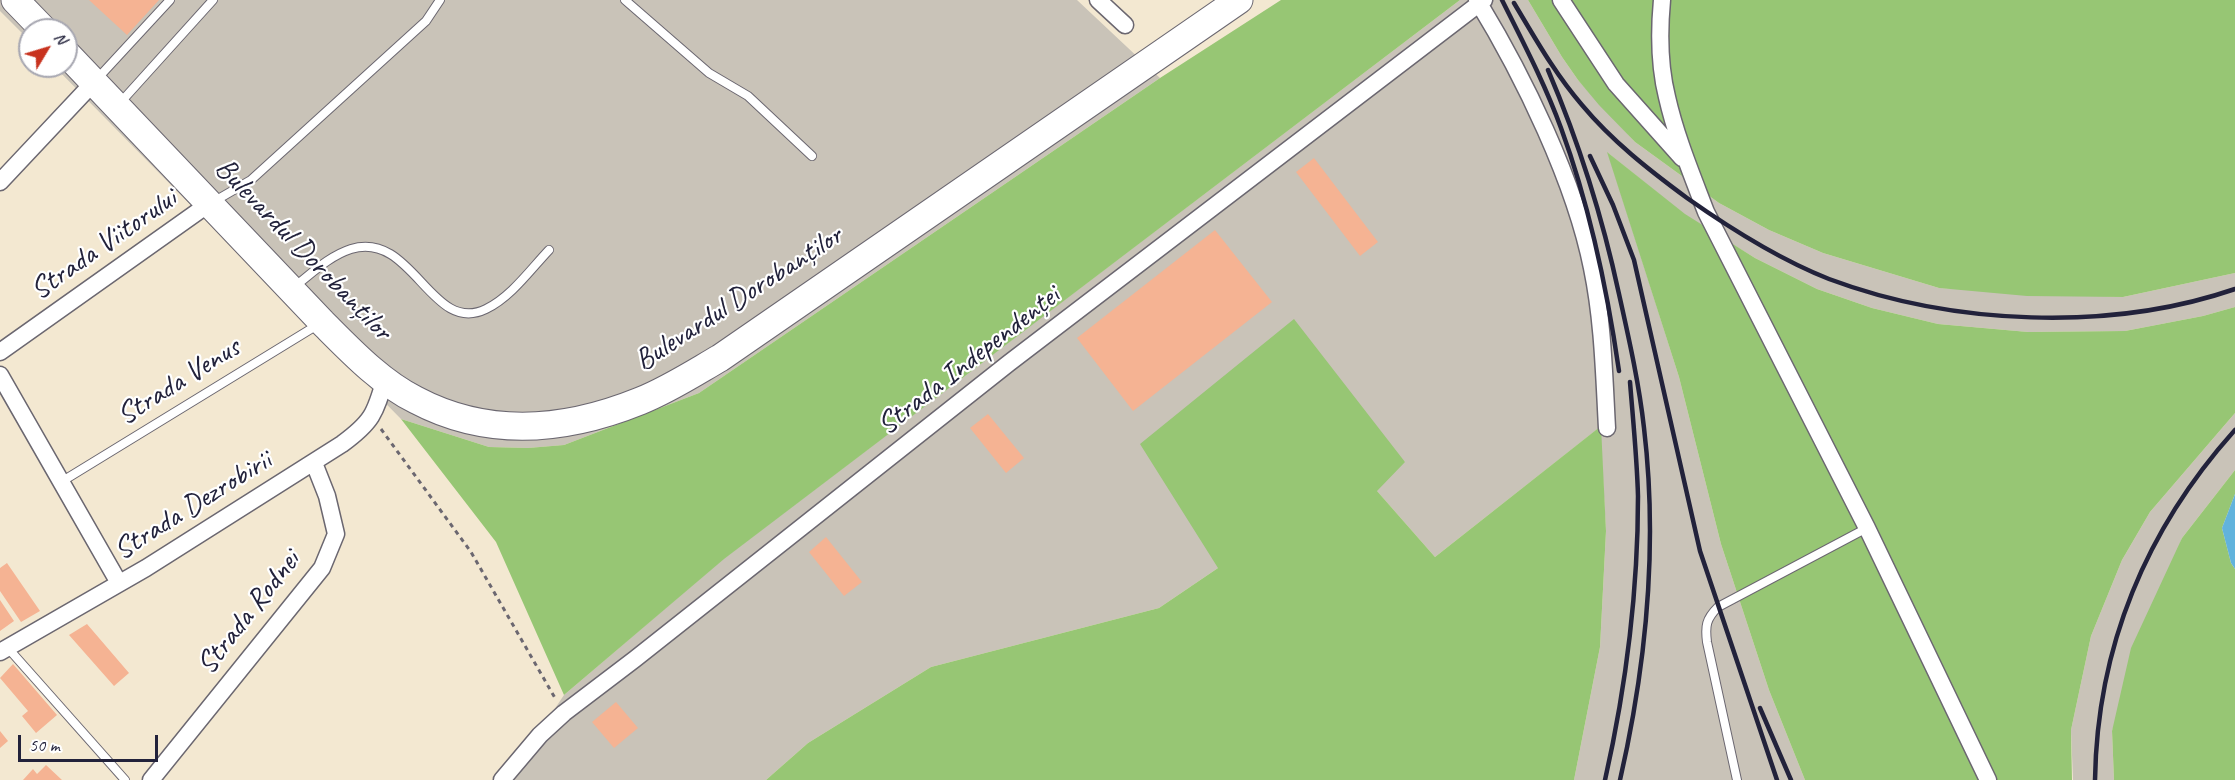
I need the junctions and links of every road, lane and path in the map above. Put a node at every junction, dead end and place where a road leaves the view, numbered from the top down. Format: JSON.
{"nodes":[{"id":1,"x":15,"y":0,"type":"edge"},
{"id":2,"x":170,"y":0,"type":"edge"},
{"id":3,"x":213,"y":0,"type":"edge"},
{"id":4,"x":440,"y":0,"type":"edge"},
{"id":5,"x":625,"y":0,"type":"edge"},
{"id":6,"x":1098,"y":0,"type":"edge"},
{"id":7,"x":1561,"y":0,"type":"edge"},
{"id":8,"x":1662,"y":0,"type":"edge"},
{"id":9,"x":1480,"y":1,"type":"edge"},
{"id":10,"x":1237,"y":2,"type":"edge"},
{"id":11,"x":32,"y":18,"type":"edge"},
{"id":12,"x":1125,"y":25,"type":"dead end"},
{"id":13,"x":78,"y":65,"type":"edge"},
{"id":14,"x":94,"y":82,"type":"junction"},
{"id":15,"x":117,"y":106,"type":"junction"},
{"id":16,"x":812,"y":156,"type":"dead end"},
{"id":17,"x":1688,"y":164,"type":"junction"},
{"id":18,"x":0,"y":182,"type":"edge"},
{"id":19,"x":210,"y":203,"type":"junction"},
{"id":20,"x":549,"y":250,"type":"dead end"},
{"id":21,"x":291,"y":289,"type":"junction"},
{"id":22,"x":322,"y":322,"type":"junction"},
{"id":23,"x":0,"y":352,"type":"edge"},
{"id":24,"x":0,"y":375,"type":"edge"},
{"id":25,"x":385,"y":379,"type":"junction"},
{"id":26,"x":369,"y":422,"type":"junction"},
{"id":27,"x":1607,"y":428,"type":"dead end"},
{"id":28,"x":314,"y":463,"type":"junction"},
{"id":29,"x":61,"y":482,"type":"junction"},
{"id":30,"x":1867,"y":528,"type":"junction"},
{"id":31,"x":119,"y":583,"type":"junction"},
{"id":32,"x":4,"y":650,"type":"edge"},
{"id":33,"x":564,"y":713,"type":"junction"},
{"id":34,"x":125,"y":780,"type":"edge"},
{"id":35,"x":151,"y":780,"type":"edge"},
{"id":36,"x":502,"y":780,"type":"edge"},
{"id":37,"x":1737,"y":780,"type":"edge"},
{"id":38,"x":1988,"y":780,"type":"edge"}],
"edges":[{"from":1,"to":11,"type":"main road"},
{"from":2,"to":14,"type":"lane"},
{"from":3,"to":15,"type":"lane"},
{"from":4,"to":19,"type":"lane"},
{"from":5,"to":16,"type":"lane"},
{"from":6,"to":12,"type":"street"},
{"from":7,"to":17,"type":"street"},
{"from":8,"to":17,"type":"street"},
{"from":9,"to":27,"type":"street"},
{"from":9,"to":33,"type":"street","name":"Strada Independenței"},
{"from":10,"to":25,"type":"main road","name":"Bulevardul Dorobanților"},
{"from":13,"to":14,"type":"main road","name":"Bulevardul Dorobanților"},
{"from":14,"to":15,"type":"main road","name":"Bulevardul Dorobanților"},
{"from":14,"to":18,"type":"street"},
{"from":15,"to":19,"type":"main road","name":"Bulevardul Dorobanților"},
{"from":17,"to":30,"type":"street"},
{"from":19,"to":21,"type":"main road","name":"Bulevardul Dorobanților"},
{"from":19,"to":23,"type":"street","name":"Strada Viitorului"},
{"from":20,"to":21,"type":"lane"},
{"from":21,"to":22,"type":"main road","name":"Bulevardul Dorobanților"},
{"from":22,"to":25,"type":"main road","name":"Bulevardul Dorobanților"},
{"from":22,"to":29,"type":"lane","name":"Strada Venus"},
{"from":24,"to":29,"type":"street"},
{"from":25,"to":26,"type":"street","name":"Strada Dezrobirii"},
{"from":26,"to":28,"type":"street","name":"Strada Dezrobirii"},
{"from":26,"to":33,"type":"path"},
{"from":28,"to":31,"type":"street","name":"Strada Dezrobirii"},
{"from":28,"to":35,"type":"street","name":"Strada Rodnei"},
{"from":29,"to":31,"type":"street"},
{"from":30,"to":37,"type":"lane"},
{"from":30,"to":38,"type":"street"},
{"from":31,"to":32,"type":"street","name":"Strada Dezrobirii"},
{"from":32,"to":34,"type":"lane"},
{"from":33,"to":36,"type":"street","name":"Strada Independenței"}]}
